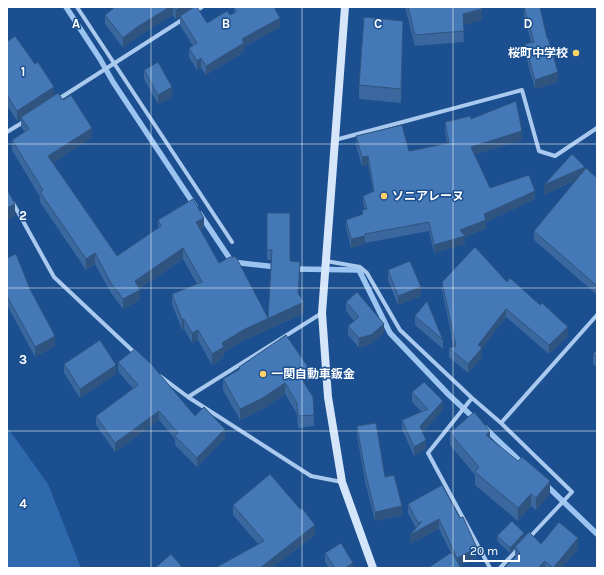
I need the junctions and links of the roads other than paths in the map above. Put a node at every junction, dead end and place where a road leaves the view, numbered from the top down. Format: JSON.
{"nodes":[{"id":1,"x":77,"y":7,"type":"edge"},
{"id":2,"x":202,"y":7,"type":"edge"},
{"id":3,"x":345,"y":7,"type":"edge"},
{"id":4,"x":114,"y":64,"type":"junction"},
{"id":5,"x":54,"y":102,"type":"edge"},
{"id":6,"x":27,"y":119,"type":"edge"},
{"id":7,"x":597,"y":128,"type":"edge"},
{"id":8,"x":7,"y":132,"type":"edge"},
{"id":9,"x":334,"y":140,"type":"junction"},
{"id":10,"x":11,"y":198,"type":"edge"},
{"id":11,"x":232,"y":242,"type":"dead end"},
{"id":12,"x":326,"y":261,"type":"junction"},
{"id":13,"x":322,"y":313,"type":"junction"},
{"id":14,"x":597,"y":315,"type":"edge"},
{"id":15,"x":138,"y":356,"type":"edge"},
{"id":16,"x":155,"y":371,"type":"edge"},
{"id":17,"x":188,"y":397,"type":"junction"},
{"id":18,"x":472,"y":398,"type":"junction"},
{"id":19,"x":502,"y":423,"type":"junction"},
{"id":20,"x":342,"y":482,"type":"junction"},
{"id":21,"x":526,"y":541,"type":"edge"},
{"id":22,"x":521,"y":546,"type":"edge"},
{"id":23,"x":373,"y":568,"type":"edge"},
{"id":24,"x":490,"y":568,"type":"edge"},
{"id":25,"x":500,"y":568,"type":"edge"}],
"edges":[{"from":1,"to":4,"type":"street"},
{"from":2,"to":4,"type":"street"},
{"from":3,"to":9,"type":"street"},
{"from":4,"to":5,"type":"street"},
{"from":4,"to":11,"type":"street"},
{"from":6,"to":8,"type":"street"},
{"from":7,"to":9,"type":"street"},
{"from":9,"to":12,"type":"street"},
{"from":10,"to":15,"type":"street"},
{"from":12,"to":13,"type":"street"},
{"from":12,"to":18,"type":"street"},
{"from":13,"to":17,"type":"street"},
{"from":13,"to":20,"type":"street"},
{"from":14,"to":19,"type":"street"},
{"from":16,"to":17,"type":"street"},
{"from":17,"to":20,"type":"street"},
{"from":18,"to":19,"type":"street"},
{"from":18,"to":24,"type":"street"},
{"from":19,"to":21,"type":"street"},
{"from":20,"to":23,"type":"street"},
{"from":22,"to":25,"type":"street"}]}
